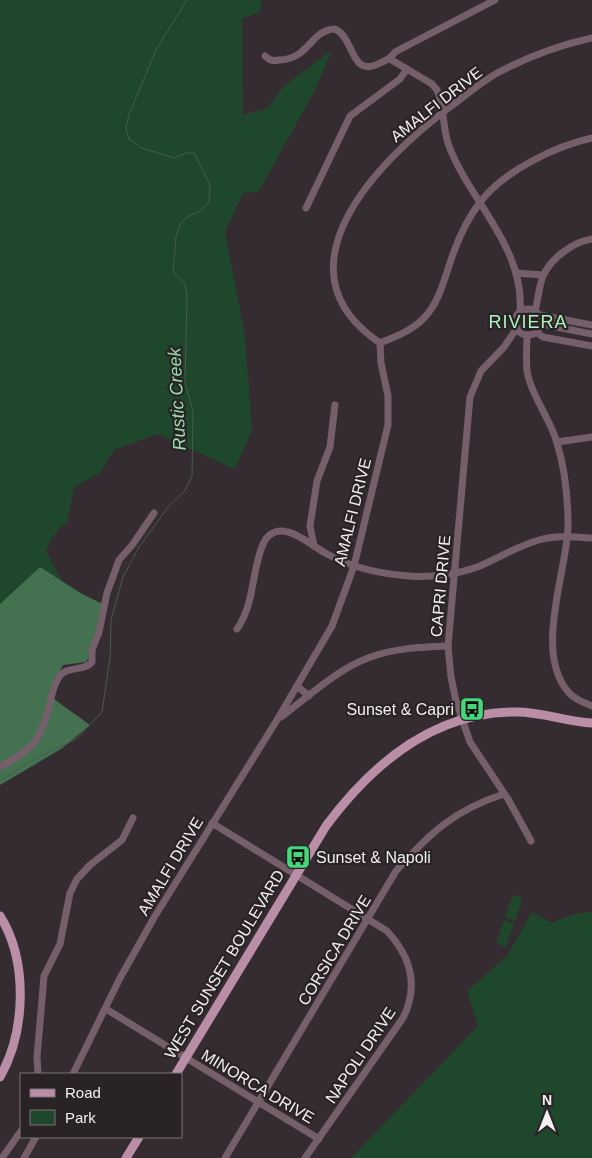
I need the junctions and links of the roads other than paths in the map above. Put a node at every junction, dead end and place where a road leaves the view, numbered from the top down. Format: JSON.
{"nodes":[{"id":1,"x":495,"y":0,"type":"edge"},
{"id":2,"x":592,"y":38,"type":"edge"},
{"id":3,"x":265,"y":56,"type":"dead end"},
{"id":4,"x":390,"y":59,"type":"junction"},
{"id":5,"x":407,"y":69,"type":"junction"},
{"id":6,"x":442,"y":112,"type":"junction"},
{"id":7,"x":592,"y":138,"type":"edge"},
{"id":8,"x":480,"y":202,"type":"junction"},
{"id":9,"x":306,"y":208,"type":"dead end"},
{"id":10,"x":592,"y":239,"type":"edge"},
{"id":11,"x":516,"y":273,"type":"junction"},
{"id":12,"x":543,"y":275,"type":"junction"},
{"id":13,"x":520,"y":312,"type":"junction"},
{"id":14,"x":538,"y":313,"type":"junction"},
{"id":15,"x":541,"y":324,"type":"junction"},
{"id":16,"x":592,"y":325,"type":"edge"},
{"id":17,"x":517,"y":328,"type":"junction"},
{"id":18,"x":536,"y":332,"type":"junction"},
{"id":19,"x":592,"y":334,"type":"edge"},
{"id":20,"x":527,"y":335,"type":"junction"},
{"id":21,"x":380,"y":342,"type":"junction"},
{"id":22,"x":592,"y":346,"type":"edge"},
{"id":23,"x":335,"y":405,"type":"dead end"},
{"id":24,"x":592,"y":437,"type":"edge"},
{"id":25,"x":557,"y":442,"type":"junction"},
{"id":26,"x":154,"y":513,"type":"dead end"},
{"id":27,"x":568,"y":537,"type":"junction"},
{"id":28,"x":592,"y":538,"type":"edge"},
{"id":29,"x":314,"y":546,"type":"junction"},
{"id":30,"x":354,"y":566,"type":"junction"},
{"id":31,"x":454,"y":573,"type":"junction"},
{"id":32,"x":237,"y":629,"type":"dead end"},
{"id":33,"x":448,"y":646,"type":"junction"},
{"id":34,"x":297,"y":686,"type":"junction"},
{"id":35,"x":309,"y":696,"type":"junction"},
{"id":36,"x":592,"y":706,"type":"edge"},
{"id":37,"x":462,"y":719,"type":"junction"},
{"id":38,"x":277,"y":720,"type":"junction"},
{"id":39,"x":592,"y":723,"type":"edge"},
{"id":40,"x":0,"y":767,"type":"edge"},
{"id":41,"x":504,"y":794,"type":"junction"},
{"id":42,"x":133,"y":818,"type":"dead end"},
{"id":43,"x":212,"y":823,"type":"junction"},
{"id":44,"x":532,"y":841,"type":"dead end"},
{"id":45,"x":296,"y":873,"type":"junction"},
{"id":46,"x":0,"y":916,"type":"edge"},
{"id":47,"x":369,"y":919,"type":"junction"},
{"id":48,"x":106,"y":1009,"type":"junction"},
{"id":49,"x":186,"y":1058,"type":"junction"},
{"id":50,"x":38,"y":1073,"type":"edge"},
{"id":51,"x":74,"y":1073,"type":"edge"},
{"id":52,"x":177,"y":1073,"type":"edge"},
{"id":53,"x":0,"y":1077,"type":"edge"},
{"id":54,"x":258,"y":1103,"type":"junction"},
{"id":55,"x":20,"y":1132,"type":"edge"},
{"id":56,"x":35,"y":1138,"type":"edge"},
{"id":57,"x":138,"y":1138,"type":"edge"},
{"id":58,"x":318,"y":1139,"type":"junction"},
{"id":59,"x":2,"y":1158,"type":"edge"},
{"id":60,"x":24,"y":1158,"type":"edge"},
{"id":61,"x":126,"y":1158,"type":"edge"},
{"id":62,"x":225,"y":1158,"type":"edge"},
{"id":63,"x":305,"y":1158,"type":"edge"}],
"edges":[{"from":1,"to":4,"type":"street"},
{"from":2,"to":6,"type":"street","name":"AMALFI DRIVE"},
{"from":3,"to":4,"type":"street"},
{"from":4,"to":5,"type":"street"},
{"from":5,"to":6,"type":"street"},
{"from":5,"to":9,"type":"street"},
{"from":6,"to":8,"type":"street"},
{"from":6,"to":21,"type":"street","name":"AMALFI DRIVE"},
{"from":7,"to":8,"type":"street"},
{"from":8,"to":11,"type":"street"},
{"from":8,"to":21,"type":"street"},
{"from":10,"to":12,"type":"street"},
{"from":11,"to":12,"type":"street"},
{"from":11,"to":13,"type":"street"},
{"from":12,"to":14,"type":"street"},
{"from":13,"to":14,"type":"street"},
{"from":13,"to":17,"type":"street"},
{"from":14,"to":15,"type":"street"},
{"from":14,"to":16,"type":"street"},
{"from":15,"to":18,"type":"street"},
{"from":15,"to":19,"type":"street"},
{"from":17,"to":20,"type":"street"},
{"from":17,"to":31,"type":"street","name":"CAPRI DRIVE"},
{"from":18,"to":20,"type":"street"},
{"from":18,"to":22,"type":"street"},
{"from":20,"to":25,"type":"street"},
{"from":21,"to":30,"type":"street","name":"AMALFI DRIVE"},
{"from":23,"to":29,"type":"street"},
{"from":24,"to":25,"type":"street"},
{"from":25,"to":27,"type":"street"},
{"from":26,"to":40,"type":"street"},
{"from":27,"to":28,"type":"street"},
{"from":27,"to":31,"type":"street"},
{"from":27,"to":36,"type":"street"},
{"from":29,"to":30,"type":"street"},
{"from":29,"to":32,"type":"street"},
{"from":30,"to":31,"type":"street"},
{"from":30,"to":34,"type":"street","name":"AMALFI DRIVE"},
{"from":31,"to":33,"type":"street","name":"CAPRI DRIVE"},
{"from":33,"to":35,"type":"street"},
{"from":33,"to":37,"type":"street","name":"CAPRI DRIVE"},
{"from":34,"to":35,"type":"street"},
{"from":34,"to":38,"type":"street","name":"AMALFI DRIVE"},
{"from":35,"to":38,"type":"street"},
{"from":37,"to":39,"type":"main road","name":"WEST SUNSET BOULEVARD"},
{"from":37,"to":41,"type":"street","name":"CAPRI DRIVE"},
{"from":37,"to":45,"type":"main road","name":"WEST SUNSET BOULEVARD"},
{"from":38,"to":43,"type":"street","name":"AMALFI DRIVE"},
{"from":41,"to":44,"type":"street","name":"CAPRI DRIVE"},
{"from":41,"to":47,"type":"street","name":"CORSICA DRIVE"},
{"from":42,"to":50,"type":"street"},
{"from":43,"to":45,"type":"street","name":"NAPOLI DRIVE"},
{"from":43,"to":48,"type":"street","name":"AMALFI DRIVE"},
{"from":45,"to":47,"type":"street","name":"NAPOLI DRIVE"},
{"from":45,"to":49,"type":"main road","name":"WEST SUNSET BOULEVARD"},
{"from":46,"to":53,"type":"main road"},
{"from":47,"to":54,"type":"street","name":"CORSICA DRIVE"},
{"from":47,"to":58,"type":"street","name":"NAPOLI DRIVE"},
{"from":48,"to":49,"type":"street","name":"MINORCA DRIVE"},
{"from":48,"to":51,"type":"street","name":"AMALFI DRIVE"},
{"from":49,"to":52,"type":"main road","name":"WEST SUNSET BOULEVARD"},
{"from":49,"to":54,"type":"street","name":"MINORCA DRIVE"},
{"from":54,"to":58,"type":"street","name":"MINORCA DRIVE"},
{"from":54,"to":62,"type":"street","name":"CORSICA DRIVE"},
{"from":55,"to":59,"type":"street"},
{"from":56,"to":60,"type":"street"},
{"from":57,"to":61,"type":"main road"},
{"from":58,"to":63,"type":"street","name":"NAPOLI DRIVE"}]}
